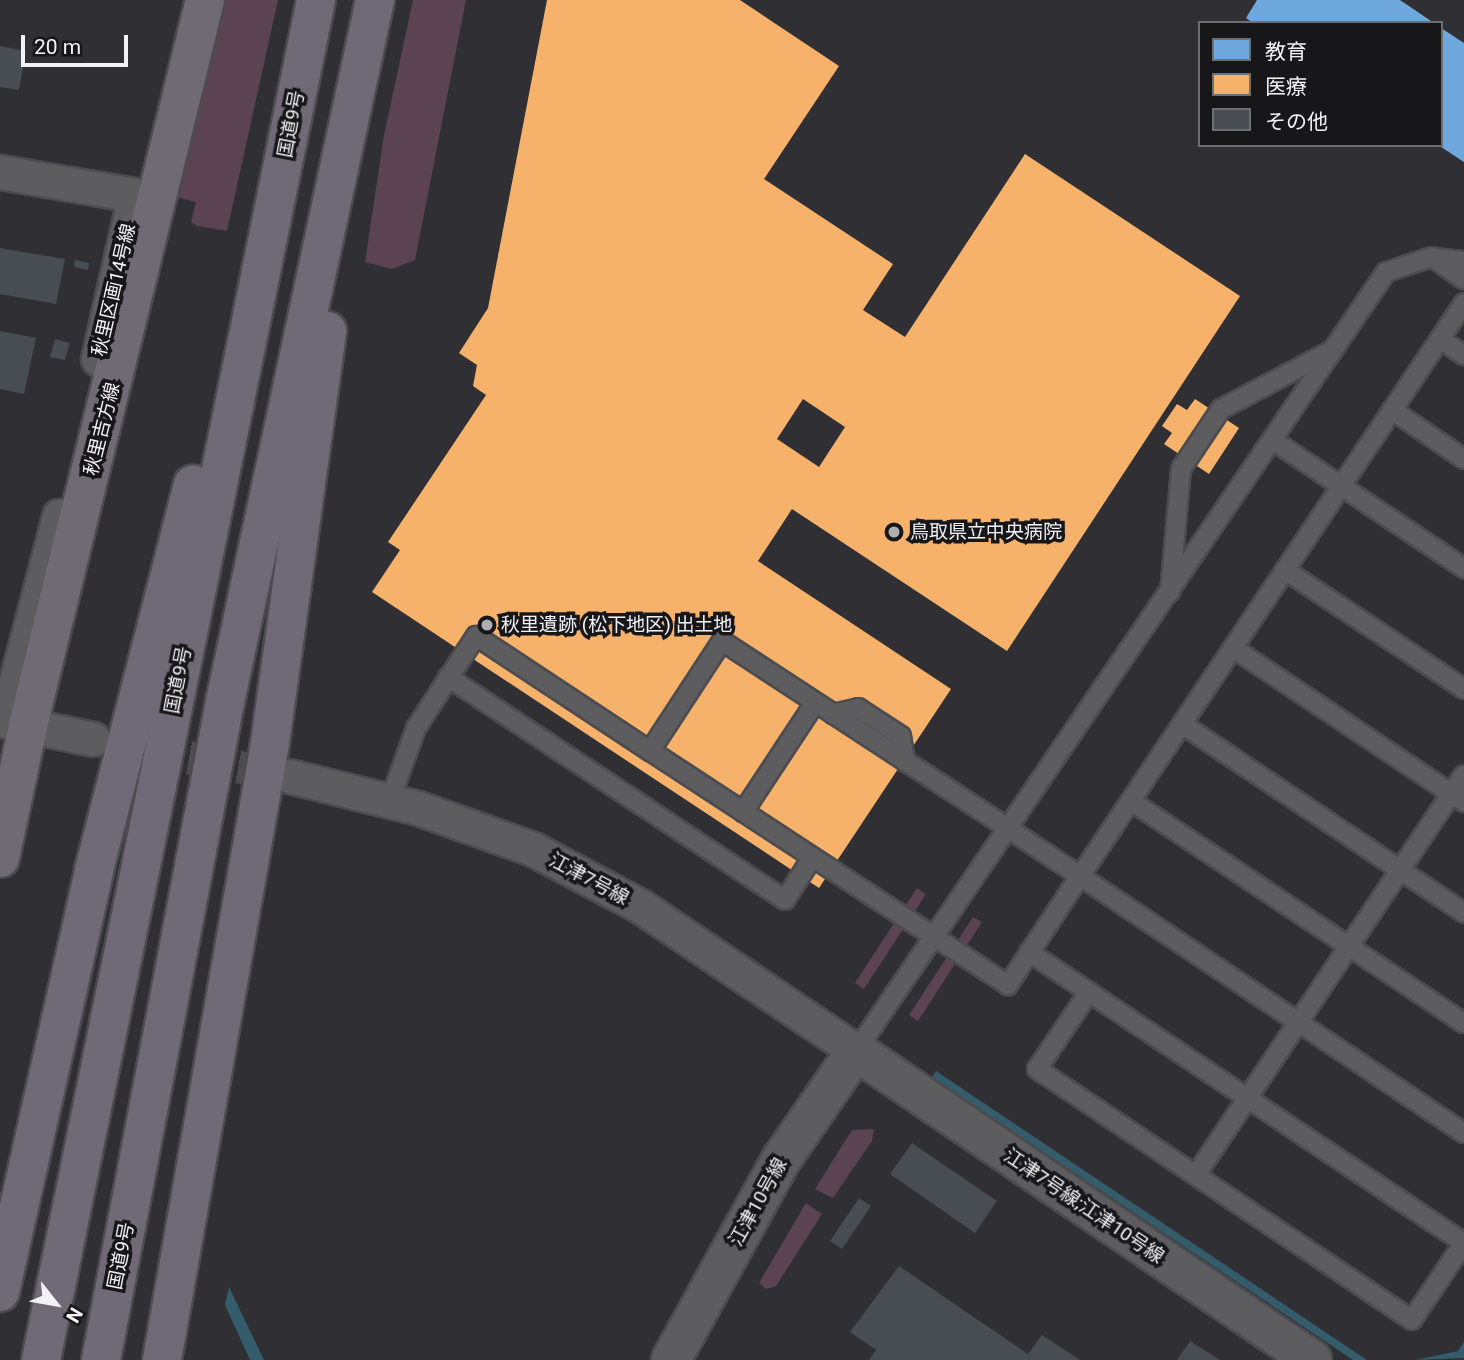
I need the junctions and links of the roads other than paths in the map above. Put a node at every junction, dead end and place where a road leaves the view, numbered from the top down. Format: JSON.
{"nodes":[{"id":1,"x":205,"y":0,"type":"edge"},
{"id":2,"x":375,"y":0,"type":"edge"},
{"id":3,"x":314,"y":7,"type":"edge"},
{"id":4,"x":360,"y":69,"type":"junction"},
{"id":5,"x":0,"y":172,"type":"edge"},
{"id":6,"x":1432,"y":257,"type":"junction"},
{"id":7,"x":1464,"y":261,"type":"edge"},
{"id":8,"x":1464,"y":279,"type":"edge"},
{"id":9,"x":1464,"y":303,"type":"edge"},
{"id":10,"x":1440,"y":339,"type":"junction"},
{"id":11,"x":1335,"y":349,"type":"junction"},
{"id":12,"x":1464,"y":355,"type":"edge"},
{"id":13,"x":1392,"y":410,"type":"junction"},
{"id":14,"x":1274,"y":441,"type":"junction"},
{"id":15,"x":1464,"y":459,"type":"edge"},
{"id":16,"x":1341,"y":486,"type":"junction"},
{"id":17,"x":1464,"y":568,"type":"edge"},
{"id":18,"x":1285,"y":570,"type":"junction"},
{"id":19,"x":1170,"y":595,"type":"junction"},
{"id":20,"x":1233,"y":648,"type":"junction"},
{"id":21,"x":449,"y":677,"type":"junction"},
{"id":22,"x":1464,"y":690,"type":"edge"},
{"id":23,"x":815,"y":703,"type":"junction"},
{"id":24,"x":11,"y":722,"type":"edge"},
{"id":25,"x":1182,"y":724,"type":"junction"},
{"id":26,"x":93,"y":739,"type":"dead end"},
{"id":27,"x":650,"y":751,"type":"junction"},
{"id":28,"x":1464,"y":775,"type":"edge"},
{"id":29,"x":289,"y":776,"type":"tunnel mouth"},
{"id":30,"x":1458,"y":798,"type":"edge"},
{"id":31,"x":390,"y":800,"type":"junction"},
{"id":32,"x":1131,"y":801,"type":"junction"},
{"id":33,"x":743,"y":812,"type":"junction"},
{"id":34,"x":1009,"y":829,"type":"junction"},
{"id":35,"x":0,"y":858,"type":"edge"},
{"id":36,"x":813,"y":858,"type":"junction"},
{"id":37,"x":1401,"y":870,"type":"junction"},
{"id":38,"x":1080,"y":876,"type":"junction"},
{"id":39,"x":1464,"y":913,"type":"edge"},
{"id":40,"x":934,"y":938,"type":"junction"},
{"id":41,"x":1349,"y":947,"type":"junction"},
{"id":42,"x":1030,"y":952,"type":"junction"},
{"id":43,"x":1089,"y":992,"type":"junction"},
{"id":44,"x":1298,"y":1022,"type":"junction"},
{"id":45,"x":1464,"y":1023,"type":"edge"},
{"id":46,"x":856,"y":1051,"type":"junction"},
{"id":47,"x":1248,"y":1098,"type":"junction"},
{"id":48,"x":1464,"y":1133,"type":"edge"},
{"id":49,"x":1196,"y":1175,"type":"junction"},
{"id":50,"x":1464,"y":1243,"type":"edge"},
{"id":51,"x":0,"y":1292,"type":"edge"},
{"id":52,"x":41,"y":1360,"type":"edge"},
{"id":53,"x":101,"y":1360,"type":"edge"},
{"id":54,"x":162,"y":1360,"type":"edge"},
{"id":55,"x":671,"y":1360,"type":"edge"},
{"id":56,"x":1312,"y":1360,"type":"edge"}],
"edges":[{"from":1,"to":24,"type":"main road","name":"秋里吉方線"},
{"from":2,"to":4,"type":"highway","name":"国道9号"},
{"from":3,"to":51,"type":"highway"},
{"from":3,"to":52,"type":"highway","name":"国道9号"},
{"from":4,"to":53,"type":"highway","name":"国道9号"},
{"from":4,"to":54,"type":"highway"},
{"from":5,"to":24,"type":"street","name":"秋里区画14号線"},
{"from":6,"to":7,"type":"lane"},
{"from":6,"to":8,"type":"lane"},
{"from":6,"to":11,"type":"lane"},
{"from":9,"to":10,"type":"lane"},
{"from":10,"to":12,"type":"lane"},
{"from":10,"to":13,"type":"lane"},
{"from":11,"to":14,"type":"lane"},
{"from":11,"to":19,"type":"lane"},
{"from":13,"to":15,"type":"lane"},
{"from":13,"to":16,"type":"lane"},
{"from":14,"to":16,"type":"lane"},
{"from":14,"to":19,"type":"lane"},
{"from":16,"to":17,"type":"lane"},
{"from":16,"to":18,"type":"lane"},
{"from":18,"to":20,"type":"lane"},
{"from":18,"to":22,"type":"lane"},
{"from":19,"to":34,"type":"lane"},
{"from":20,"to":25,"type":"lane"},
{"from":20,"to":30,"type":"lane"},
{"from":21,"to":27,"type":"lane"},
{"from":21,"to":31,"type":"lane"},
{"from":21,"to":36,"type":"lane"},
{"from":23,"to":27,"type":"lane"},
{"from":23,"to":33,"type":"lane"},
{"from":23,"to":34,"type":"lane"},
{"from":24,"to":26,"type":"street"},
{"from":24,"to":35,"type":"main road","name":"秋里吉方線"},
{"from":25,"to":32,"type":"lane"},
{"from":25,"to":37,"type":"lane"},
{"from":27,"to":33,"type":"lane"},
{"from":28,"to":30,"type":"lane"},
{"from":29,"to":31,"type":"street","name":"江津7号線"},
{"from":30,"to":37,"type":"lane"},
{"from":31,"to":46,"type":"street","name":"江津7号線"},
{"from":32,"to":38,"type":"lane"},
{"from":32,"to":41,"type":"lane"},
{"from":33,"to":36,"type":"lane"},
{"from":34,"to":38,"type":"lane"},
{"from":34,"to":40,"type":"lane"},
{"from":36,"to":40,"type":"lane"},
{"from":37,"to":39,"type":"lane"},
{"from":37,"to":41,"type":"lane"},
{"from":38,"to":42,"type":"lane"},
{"from":38,"to":44,"type":"lane"},
{"from":40,"to":42,"type":"lane"},
{"from":40,"to":46,"type":"lane"},
{"from":41,"to":44,"type":"lane"},
{"from":41,"to":45,"type":"lane"},
{"from":42,"to":43,"type":"lane"},
{"from":43,"to":47,"type":"lane"},
{"from":43,"to":49,"type":"lane"},
{"from":44,"to":47,"type":"lane"},
{"from":44,"to":48,"type":"lane"},
{"from":46,"to":55,"type":"street","name":"江津10号線"},
{"from":46,"to":56,"type":"street","name":"江津7号線;江津10号線"},
{"from":47,"to":49,"type":"lane"},
{"from":47,"to":50,"type":"lane"},
{"from":49,"to":50,"type":"lane"}]}
